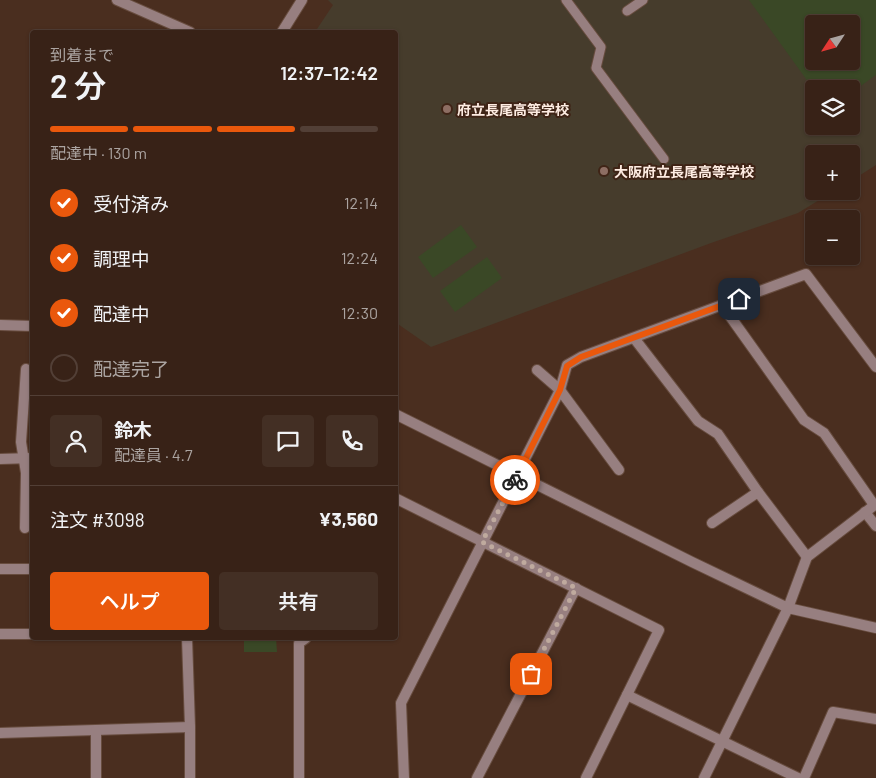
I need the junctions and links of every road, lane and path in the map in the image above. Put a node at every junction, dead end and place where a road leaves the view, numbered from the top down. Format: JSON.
{"nodes":[{"id":1,"x":119,"y":0,"type":"edge"},
{"id":2,"x":302,"y":0,"type":"edge"},
{"id":3,"x":566,"y":0,"type":"edge"},
{"id":4,"x":643,"y":0,"type":"edge"},
{"id":5,"x":627,"y":11,"type":"dead end"},
{"id":6,"x":186,"y":30,"type":"edge"},
{"id":7,"x":283,"y":30,"type":"edge"},
{"id":8,"x":664,"y":159,"type":"dead end"},
{"id":9,"x":722,"y":306,"type":"junction"},
{"id":10,"x":0,"y":325,"type":"edge"},
{"id":11,"x":30,"y":326,"type":"edge"},
{"id":12,"x":634,"y":338,"type":"junction"},
{"id":13,"x":876,"y":367,"type":"edge"},
{"id":14,"x":26,"y":370,"type":"dead end"},
{"id":15,"x":537,"y":370,"type":"dead end"},
{"id":16,"x":560,"y":390,"type":"junction"},
{"id":17,"x":398,"y":415,"type":"edge"},
{"id":18,"x":28,"y":458,"type":"edge"},
{"id":19,"x":0,"y":459,"type":"edge"},
{"id":20,"x":620,"y":470,"type":"dead end"},
{"id":21,"x":518,"y":474,"type":"junction"},
{"id":22,"x":758,"y":492,"type":"junction"},
{"id":23,"x":398,"y":500,"type":"edge"},
{"id":24,"x":875,"y":504,"type":"edge"},
{"id":25,"x":865,"y":512,"type":"junction"},
{"id":26,"x":712,"y":523,"type":"dead end"},
{"id":27,"x":876,"y":526,"type":"edge"},
{"id":28,"x":25,"y":528,"type":"dead end"},
{"id":29,"x":482,"y":542,"type":"junction"},
{"id":30,"x":807,"y":557,"type":"junction"},
{"id":31,"x":0,"y":569,"type":"edge"},
{"id":32,"x":30,"y":569,"type":"edge"},
{"id":33,"x":576,"y":588,"type":"junction"},
{"id":34,"x":788,"y":608,"type":"junction"},
{"id":35,"x":876,"y":628,"type":"edge"},
{"id":36,"x":0,"y":634,"type":"edge"},
{"id":37,"x":30,"y":634,"type":"edge"},
{"id":38,"x":187,"y":640,"type":"edge"},
{"id":39,"x":304,"y":640,"type":"edge"},
{"id":40,"x":627,"y":695,"type":"junction"},
{"id":41,"x":876,"y":719,"type":"edge"},
{"id":42,"x":190,"y":727,"type":"junction"},
{"id":43,"x":96,"y":731,"type":"junction"},
{"id":44,"x":0,"y":733,"type":"edge"},
{"id":45,"x":722,"y":742,"type":"junction"},
{"id":46,"x":96,"y":778,"type":"edge"},
{"id":47,"x":190,"y":778,"type":"edge"},
{"id":48,"x":299,"y":778,"type":"edge"},
{"id":49,"x":404,"y":778,"type":"edge"},
{"id":50,"x":477,"y":778,"type":"edge"},
{"id":51,"x":586,"y":778,"type":"edge"},
{"id":52,"x":704,"y":778,"type":"edge"},
{"id":53,"x":798,"y":778,"type":"edge"},
{"id":54,"x":804,"y":778,"type":"edge"}],
"edges":[{"from":1,"to":6,"type":"street"},
{"from":2,"to":7,"type":"street"},
{"from":3,"to":8,"type":"lane"},
{"from":4,"to":5,"type":"lane"},
{"from":9,"to":12,"type":"street"},
{"from":9,"to":13,"type":"street"},
{"from":9,"to":24,"type":"street"},
{"from":10,"to":11,"type":"street"},
{"from":12,"to":16,"type":"street"},
{"from":12,"to":22,"type":"street"},
{"from":14,"to":18,"type":"street"},
{"from":15,"to":16,"type":"street"},
{"from":16,"to":20,"type":"street"},
{"from":16,"to":21,"type":"street"},
{"from":17,"to":21,"type":"street"},
{"from":18,"to":19,"type":"street"},
{"from":18,"to":28,"type":"street"},
{"from":21,"to":29,"type":"street"},
{"from":21,"to":34,"type":"street"},
{"from":22,"to":26,"type":"street"},
{"from":22,"to":30,"type":"street"},
{"from":23,"to":29,"type":"street"},
{"from":24,"to":25,"type":"street"},
{"from":25,"to":27,"type":"street"},
{"from":25,"to":30,"type":"street"},
{"from":29,"to":33,"type":"street"},
{"from":29,"to":49,"type":"street"},
{"from":30,"to":34,"type":"street"},
{"from":31,"to":32,"type":"street"},
{"from":33,"to":40,"type":"street"},
{"from":33,"to":50,"type":"street"},
{"from":34,"to":35,"type":"street"},
{"from":34,"to":45,"type":"street"},
{"from":36,"to":37,"type":"street"},
{"from":38,"to":42,"type":"street"},
{"from":39,"to":48,"type":"street"},
{"from":40,"to":45,"type":"street"},
{"from":40,"to":51,"type":"street"},
{"from":41,"to":54,"type":"street"},
{"from":42,"to":43,"type":"street"},
{"from":42,"to":47,"type":"street"},
{"from":43,"to":44,"type":"street"},
{"from":43,"to":46,"type":"street"},
{"from":45,"to":52,"type":"street"},
{"from":45,"to":53,"type":"street"}]}
